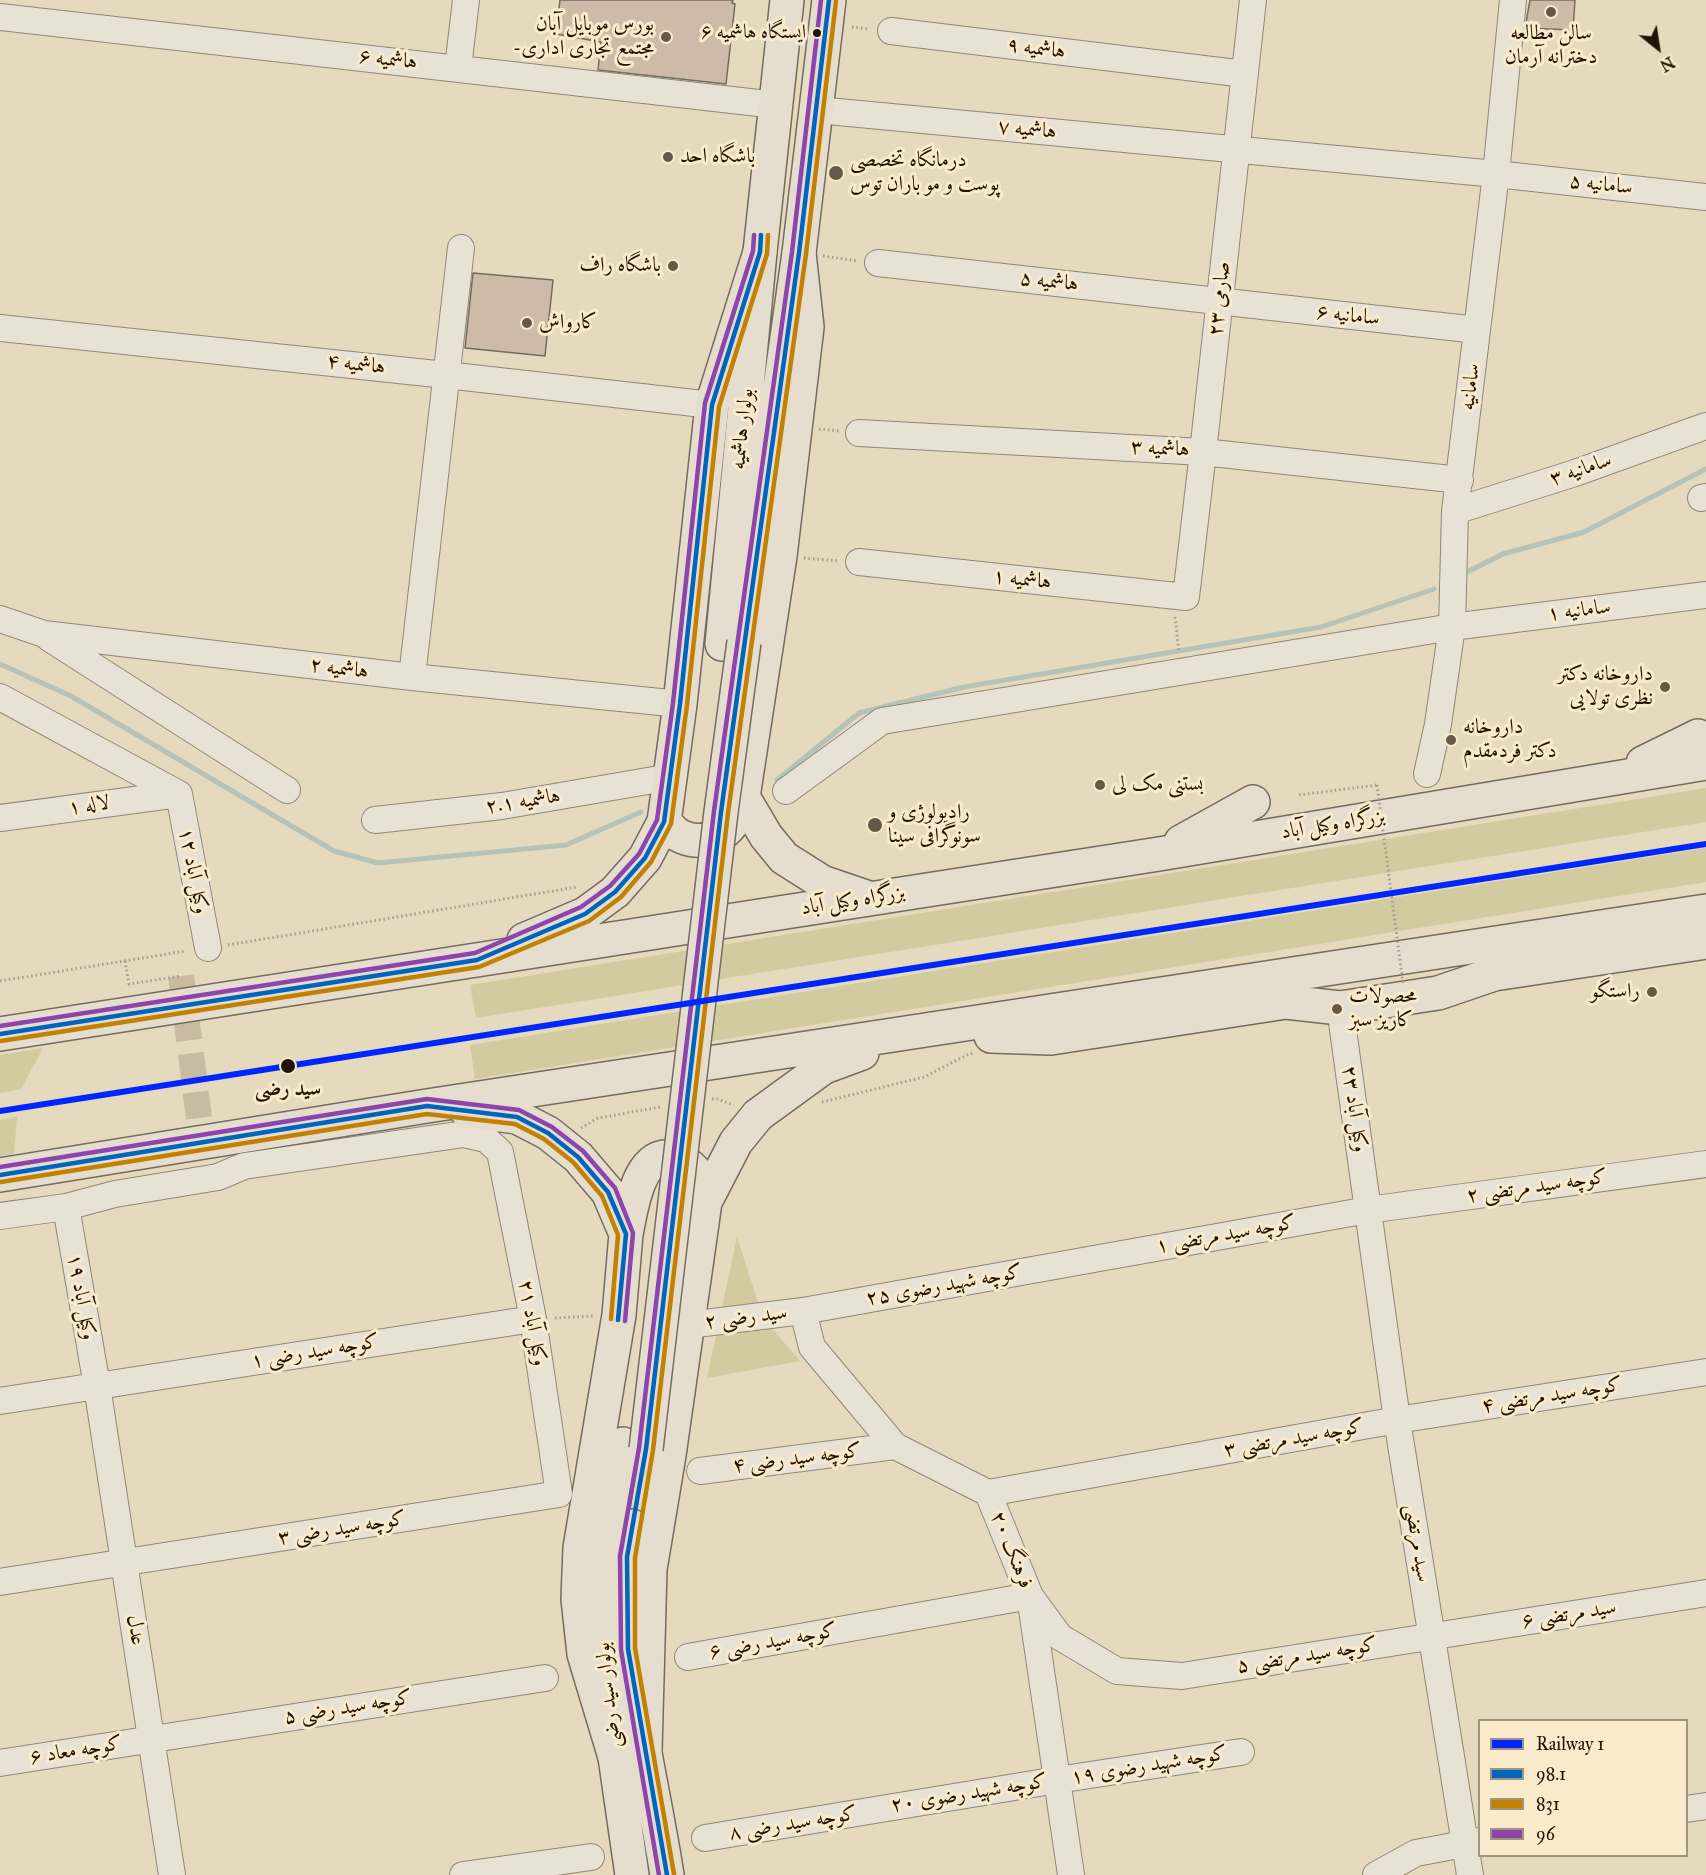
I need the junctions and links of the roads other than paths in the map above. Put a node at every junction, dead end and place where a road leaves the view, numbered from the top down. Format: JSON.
{"nodes":[{"id":1,"x":466,"y":0,"type":"edge"},
{"id":2,"x":787,"y":0,"type":"edge"},
{"id":3,"x":1253,"y":0,"type":"edge"},
{"id":4,"x":1513,"y":0,"type":"edge"},
{"id":5,"x":828,"y":12,"type":"edge"},
{"id":6,"x":0,"y":17,"type":"edge"},
{"id":7,"x":891,"y":31,"type":"road end"},
{"id":8,"x":458,"y":68,"type":"junction"},
{"id":9,"x":1245,"y":74,"type":"junction"},
{"id":10,"x":776,"y":105,"type":"junction"},
{"id":11,"x":817,"y":110,"type":"junction"},
{"id":12,"x":1237,"y":150,"type":"junction"},
{"id":13,"x":1496,"y":174,"type":"junction"},
{"id":14,"x":1706,"y":196,"type":"edge"},
{"id":15,"x":461,"y":248,"type":"dead end"},
{"id":16,"x":760,"y":252,"type":"junction"},
{"id":17,"x":800,"y":253,"type":"junction"},
{"id":18,"x":878,"y":263,"type":"road end"},
{"id":19,"x":1220,"y":301,"type":"junction"},
{"id":20,"x":0,"y":328,"type":"edge"},
{"id":21,"x":1477,"y":330,"type":"junction"},
{"id":22,"x":446,"y":375,"type":"junction"},
{"id":23,"x":712,"y":405,"type":"junction"},
{"id":24,"x":1706,"y":426,"type":"edge"},
{"id":25,"x":859,"y":433,"type":"road end"},
{"id":26,"x":1203,"y":452,"type":"junction"},
{"id":27,"x":1460,"y":480,"type":"junction"},
{"id":28,"x":1455,"y":511,"type":"junction"},
{"id":29,"x":859,"y":562,"type":"road end"},
{"id":30,"x":1706,"y":595,"type":"edge"},
{"id":31,"x":1179,"y":597,"type":"joint"},
{"id":32,"x":0,"y":619,"type":"edge"},
{"id":33,"x":1452,"y":627,"type":"junction"},
{"id":34,"x":44,"y":634,"type":"junction"},
{"id":35,"x":733,"y":643,"type":"junction"},
{"id":36,"x":412,"y":677,"type":"junction"},
{"id":37,"x":0,"y":697,"type":"edge"},
{"id":38,"x":680,"y":704,"type":"junction"},
{"id":39,"x":1702,"y":749,"type":"edge"},
{"id":40,"x":1427,"y":774,"type":"dead end"},
{"id":41,"x":670,"y":777,"type":"junction"},
{"id":42,"x":287,"y":790,"type":"dead end"},
{"id":43,"x":786,"y":792,"type":"dead end"},
{"id":44,"x":179,"y":794,"type":"junction"},
{"id":45,"x":743,"y":797,"type":"junction"},
{"id":46,"x":1253,"y":802,"type":"dead end"},
{"id":47,"x":0,"y":818,"type":"edge"},
{"id":48,"x":375,"y":820,"type":"dead end"},
{"id":49,"x":664,"y":822,"type":"junction"},
{"id":50,"x":1159,"y":854,"type":"junction"},
{"id":51,"x":871,"y":899,"type":"junction"},
{"id":52,"x":1706,"y":911,"type":"edge"},
{"id":53,"x":1706,"y":942,"type":"edge"},
{"id":54,"x":208,"y":948,"type":"road end"},
{"id":55,"x":477,"y":960,"type":"junction"},
{"id":56,"x":1340,"y":1008,"type":"junction"},
{"id":57,"x":915,"y":1033,"type":"junction"},
{"id":58,"x":0,"y":1034,"type":"edge"},
{"id":59,"x":427,"y":1106,"type":"junction"},
{"id":60,"x":1706,"y":1164,"type":"edge"},
{"id":61,"x":0,"y":1175,"type":"edge"},
{"id":62,"x":705,"y":1202,"type":"junction"},
{"id":63,"x":66,"y":1208,"type":"junction"},
{"id":64,"x":1368,"y":1210,"type":"junction"},
{"id":65,"x":0,"y":1216,"type":"edge"},
{"id":66,"x":626,"y":1234,"type":"junction"},
{"id":67,"x":1085,"y":1261,"type":"joint"},
{"id":68,"x":803,"y":1311,"type":"junction"},
{"id":69,"x":533,"y":1319,"type":"junction"},
{"id":70,"x":688,"y":1325,"type":"junction"},
{"id":71,"x":1706,"y":1372,"type":"edge"},
{"id":72,"x":97,"y":1386,"type":"junction"},
{"id":73,"x":0,"y":1401,"type":"edge"},
{"id":74,"x":1397,"y":1420,"type":"junction"},
{"id":75,"x":895,"y":1446,"type":"junction"},
{"id":76,"x":700,"y":1471,"type":"dead end"},
{"id":77,"x":988,"y":1493,"type":"junction"},
{"id":78,"x":559,"y":1494,"type":"joint"},
{"id":79,"x":124,"y":1563,"type":"junction"},
{"id":80,"x":0,"y":1582,"type":"edge"},
{"id":81,"x":1706,"y":1593,"type":"edge"},
{"id":82,"x":1030,"y":1596,"type":"junction"},
{"id":83,"x":1431,"y":1636,"type":"junction"},
{"id":84,"x":688,"y":1657,"type":"dead end"},
{"id":85,"x":545,"y":1677,"type":"dead end"},
{"id":86,"x":151,"y":1739,"type":"junction"},
{"id":87,"x":1241,"y":1752,"type":"dead end"},
{"id":88,"x":630,"y":1754,"type":"junction"},
{"id":89,"x":0,"y":1763,"type":"edge"},
{"id":90,"x":1057,"y":1780,"type":"junction"},
{"id":91,"x":1706,"y":1806,"type":"edge"},
{"id":92,"x":880,"y":1809,"type":"joint"},
{"id":93,"x":1688,"y":1809,"type":"edge"},
{"id":94,"x":705,"y":1838,"type":"dead end"},
{"id":95,"x":1472,"y":1842,"type":"edge"},
{"id":96,"x":591,"y":1857,"type":"dead end"},
{"id":97,"x":172,"y":1875,"type":"edge"},
{"id":98,"x":463,"y":1875,"type":"edge"},
{"id":99,"x":632,"y":1875,"type":"edge"},
{"id":100,"x":667,"y":1875,"type":"edge"},
{"id":101,"x":1071,"y":1875,"type":"edge"},
{"id":102,"x":1376,"y":1875,"type":"edge"},
{"id":103,"x":1470,"y":1875,"type":"edge"}],
"edges":[{"from":1,"to":8,"type":"street"},
{"from":2,"to":10,"type":"main road","name":"بولوار هاشمیه"},
{"from":3,"to":9,"type":"street","name":"صارمی ۲۳"},
{"from":4,"to":13,"type":"street","name":"سامانیه"},
{"from":5,"to":11,"type":"main road","name":"بولوار هاشمیه"},
{"from":6,"to":8,"type":"street","name":"هاشمیه ۶"},
{"from":7,"to":9,"type":"street","name":"هاشمیه ۹"},
{"from":8,"to":10,"type":"street","name":"هاشمیه ۶"},
{"from":9,"to":12,"type":"street","name":"صارمی ۲۳"},
{"from":10,"to":16,"type":"main road","name":"بولوار هاشمیه"},
{"from":11,"to":12,"type":"street","name":"هاشمیه ۷"},
{"from":11,"to":17,"type":"main road","name":"بولوار هاشمیه"},
{"from":12,"to":13,"type":"street","name":"هاشمیه ۷"},
{"from":12,"to":19,"type":"street","name":"صارمی ۲۳"},
{"from":13,"to":14,"type":"street","name":"سامانیه ۵"},
{"from":13,"to":21,"type":"street","name":"سامانیه"},
{"from":15,"to":22,"type":"street"},
{"from":16,"to":23,"type":"main road"},
{"from":16,"to":35,"type":"main road","name":"بولوار هاشمیه"},
{"from":17,"to":35,"type":"main road","name":"بولوار هاشمیه"},
{"from":17,"to":45,"type":"main road"},
{"from":18,"to":19,"type":"street","name":"هاشمیه ۵"},
{"from":19,"to":21,"type":"street","name":"سامانیه ۶"},
{"from":19,"to":26,"type":"street","name":"صارمی ۲۳"},
{"from":20,"to":22,"type":"street","name":"هاشمیه ۴"},
{"from":21,"to":27,"type":"street","name":"سامانیه"},
{"from":22,"to":23,"type":"street","name":"هاشمیه ۴"},
{"from":22,"to":36,"type":"street"},
{"from":23,"to":38,"type":"main road"},
{"from":24,"to":28,"type":"street","name":"سامانیه ۳"},
{"from":25,"to":26,"type":"street","name":"هاشمیه ۳"},
{"from":26,"to":27,"type":"street","name":"هاشمیه ۳"},
{"from":26,"to":31,"type":"street","name":"صارمی ۲۳"},
{"from":27,"to":28,"type":"street","name":"سامانیه"},
{"from":28,"to":33,"type":"street","name":"سامانیه"},
{"from":29,"to":31,"type":"street","name":"هاشمیه ۱"},
{"from":30,"to":33,"type":"street","name":"سامانیه ۱"},
{"from":32,"to":34,"type":"street","name":"هاشمیه ۲"},
{"from":33,"to":40,"type":"street","name":"سامانیه"},
{"from":33,"to":43,"type":"street","name":"سامانیه ۱"},
{"from":34,"to":36,"type":"street","name":"هاشمیه ۲"},
{"from":34,"to":42,"type":"street"},
{"from":35,"to":88,"type":"main road","name":"بولوار سید رضی"},
{"from":36,"to":38,"type":"street","name":"هاشمیه ۲"},
{"from":37,"to":44,"type":"street"},
{"from":38,"to":41,"type":"main road"},
{"from":39,"to":50,"type":"main road","name":"بزرگراه وکیل آباد"},
{"from":41,"to":48,"type":"street","name":"هاشمیه ۲.۱"},
{"from":41,"to":49,"type":"main road"},
{"from":44,"to":47,"type":"street","name":"لاله ۱"},
{"from":44,"to":54,"type":"street","name":"۱۲ وکیل آباد"},
{"from":45,"to":49,"type":"main road"},
{"from":45,"to":51,"type":"main road"},
{"from":46,"to":50,"type":"main road"},
{"from":49,"to":55,"type":"main road"},
{"from":50,"to":51,"type":"main road","name":"بزرگراه وکیل آباد"},
{"from":51,"to":55,"type":"main road","name":"بزرگراه وکیل آباد"},
{"from":52,"to":57,"type":"main road"},
{"from":53,"to":56,"type":"main road"},
{"from":55,"to":58,"type":"main road","name":"بزرگراه وکیل آباد"},
{"from":56,"to":57,"type":"main road"},
{"from":56,"to":64,"type":"street","name":"۲۳ وکیل آباد"},
{"from":57,"to":59,"type":"main road"},
{"from":57,"to":62,"type":"main road"},
{"from":59,"to":61,"type":"main road"},
{"from":59,"to":66,"type":"main road"},
{"from":60,"to":64,"type":"street","name":"کوچه سید مرتضی ۲"},
{"from":62,"to":66,"type":"main road"},
{"from":62,"to":70,"type":"main road"},
{"from":63,"to":65,"type":"street"},
{"from":63,"to":69,"type":"street","name":"۲۱ وکیل آباد"},
{"from":63,"to":72,"type":"street","name":"۱۹ وکیل آباد"},
{"from":64,"to":67,"type":"street","name":"کوچه سید مرتضی ۱"},
{"from":64,"to":74,"type":"street","name":"سید مرتضی"},
{"from":66,"to":88,"type":"main road"},
{"from":67,"to":68,"type":"street","name":"کوچه شهید رضوی ۲۵"},
{"from":68,"to":70,"type":"street","name":"سید رضی ۲"},
{"from":68,"to":75,"type":"street","name":"فرهنگ ۲۰"},
{"from":69,"to":72,"type":"street","name":"کوچه سید رضی ۱"},
{"from":69,"to":78,"type":"street","name":"۲۱ وکیل آباد"},
{"from":70,"to":88,"type":"main road"},
{"from":71,"to":74,"type":"street","name":"کوچه سید مرتضی ۴"},
{"from":72,"to":73,"type":"street","name":"کوچه سید رضی ۱"},
{"from":72,"to":79,"type":"street","name":"عدل"},
{"from":74,"to":77,"type":"street","name":"کوچه سید مرتضی ۳"},
{"from":74,"to":83,"type":"street","name":"سید مرتضی"},
{"from":75,"to":76,"type":"street","name":"کوچه سید رضی ۴"},
{"from":75,"to":77,"type":"street","name":"فرهنگ ۲۰"},
{"from":77,"to":82,"type":"street","name":"فرهنگ ۲۰"},
{"from":78,"to":79,"type":"street","name":"کوچه سید رضی ۳"},
{"from":79,"to":80,"type":"street","name":"کوچه سید رضی ۳"},
{"from":79,"to":86,"type":"street","name":"عدل"},
{"from":81,"to":83,"type":"street","name":"سید مرتضی ۶"},
{"from":82,"to":83,"type":"street","name":"کوچه سید مرتضی ۵"},
{"from":82,"to":84,"type":"street","name":"کوچه سید رضی ۶"},
{"from":82,"to":90,"type":"street","name":"فرهنگ ۲۰"},
{"from":83,"to":95,"type":"street","name":"سید مرتضی"},
{"from":85,"to":86,"type":"street","name":"کوچه سید رضی ۵"},
{"from":86,"to":89,"type":"street","name":"کوچه معاد ۶"},
{"from":86,"to":97,"type":"street","name":"عدل"},
{"from":87,"to":90,"type":"street","name":"کوچه شهید رضوی ۱۹"},
{"from":88,"to":99,"type":"main road","name":"بولوار سید رضی"},
{"from":88,"to":100,"type":"main road","name":"بولوار سید رضی"},
{"from":90,"to":92,"type":"street","name":"کوچه شهید رضوی ۲۰"},
{"from":90,"to":101,"type":"street","name":"فرهنگ ۲۰"},
{"from":91,"to":93,"type":"street"},
{"from":92,"to":94,"type":"street","name":"کوچه سید رضی ۸"},
{"from":95,"to":102,"type":"street"},
{"from":95,"to":103,"type":"street","name":"سید مرتضی"},
{"from":96,"to":98,"type":"street"}]}
